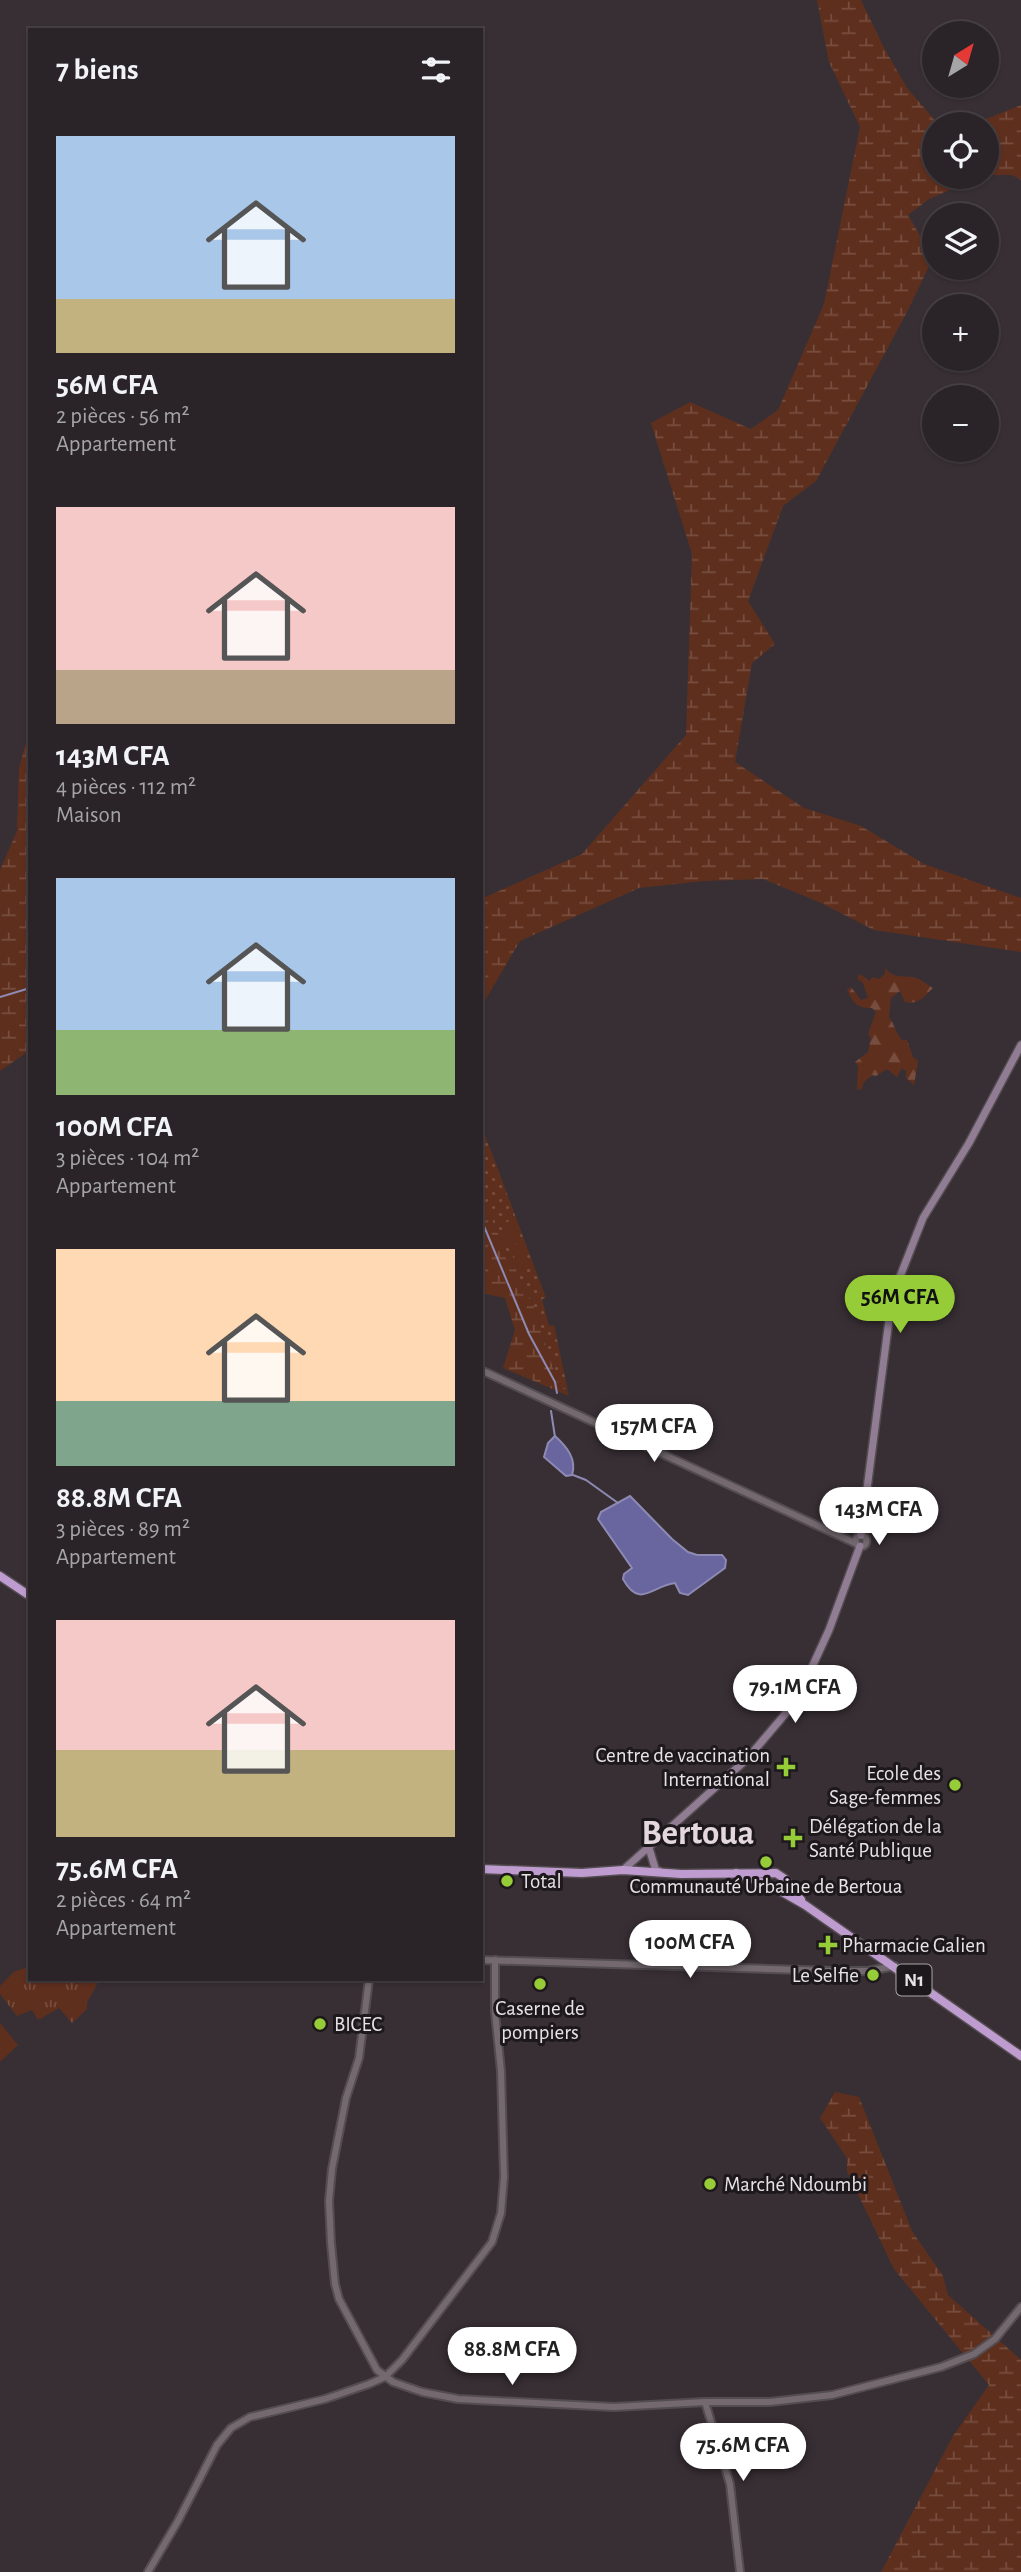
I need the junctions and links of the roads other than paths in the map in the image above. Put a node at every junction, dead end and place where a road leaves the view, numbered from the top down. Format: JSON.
{"nodes":[{"id":1,"x":1021,"y":1045,"type":"edge"},
{"id":2,"x":483,"y":1371,"type":"edge"},
{"id":3,"x":859,"y":1540,"type":"junction"},
{"id":4,"x":0,"y":1576,"type":"edge"},
{"id":5,"x":28,"y":1595,"type":"edge"},
{"id":6,"x":649,"y":1848,"type":"junction"},
{"id":7,"x":483,"y":1869,"type":"edge"},
{"id":8,"x":623,"y":1870,"type":"junction"},
{"id":9,"x":659,"y":1871,"type":"junction"},
{"id":10,"x":736,"y":1873,"type":"junction"},
{"id":11,"x":805,"y":1905,"type":"junction"},
{"id":12,"x":483,"y":1960,"type":"edge"},
{"id":13,"x":495,"y":1960,"type":"junction"},
{"id":14,"x":895,"y":1966,"type":"junction"},
{"id":15,"x":369,"y":1981,"type":"edge"},
{"id":16,"x":1021,"y":2056,"type":"edge"},
{"id":17,"x":1021,"y":2307,"type":"edge"},
{"id":18,"x":386,"y":2377,"type":"junction"},
{"id":19,"x":705,"y":2402,"type":"junction"},
{"id":20,"x":148,"y":2572,"type":"edge"},
{"id":21,"x":740,"y":2572,"type":"edge"}],
"edges":[{"from":1,"to":3,"type":"main road"},
{"from":2,"to":3,"type":"street"},
{"from":3,"to":6,"type":"main road"},
{"from":4,"to":5,"type":"highway"},
{"from":6,"to":8,"type":"main road"},
{"from":6,"to":9,"type":"main road"},
{"from":7,"to":8,"type":"highway","number":"N1"},
{"from":8,"to":9,"type":"highway","number":"N1"},
{"from":9,"to":10,"type":"highway","number":"N1"},
{"from":10,"to":11,"type":"highway","number":"N1"},
{"from":10,"to":11,"type":"highway","number":"N1"},
{"from":11,"to":14,"type":"highway","number":"N1"},
{"from":12,"to":13,"type":"street"},
{"from":13,"to":14,"type":"street"},
{"from":13,"to":18,"type":"street"},
{"from":14,"to":16,"type":"highway","number":"N1"},
{"from":15,"to":18,"type":"street"},
{"from":17,"to":19,"type":"street"},
{"from":18,"to":19,"type":"street"},
{"from":18,"to":20,"type":"street"},
{"from":19,"to":21,"type":"street"}]}
